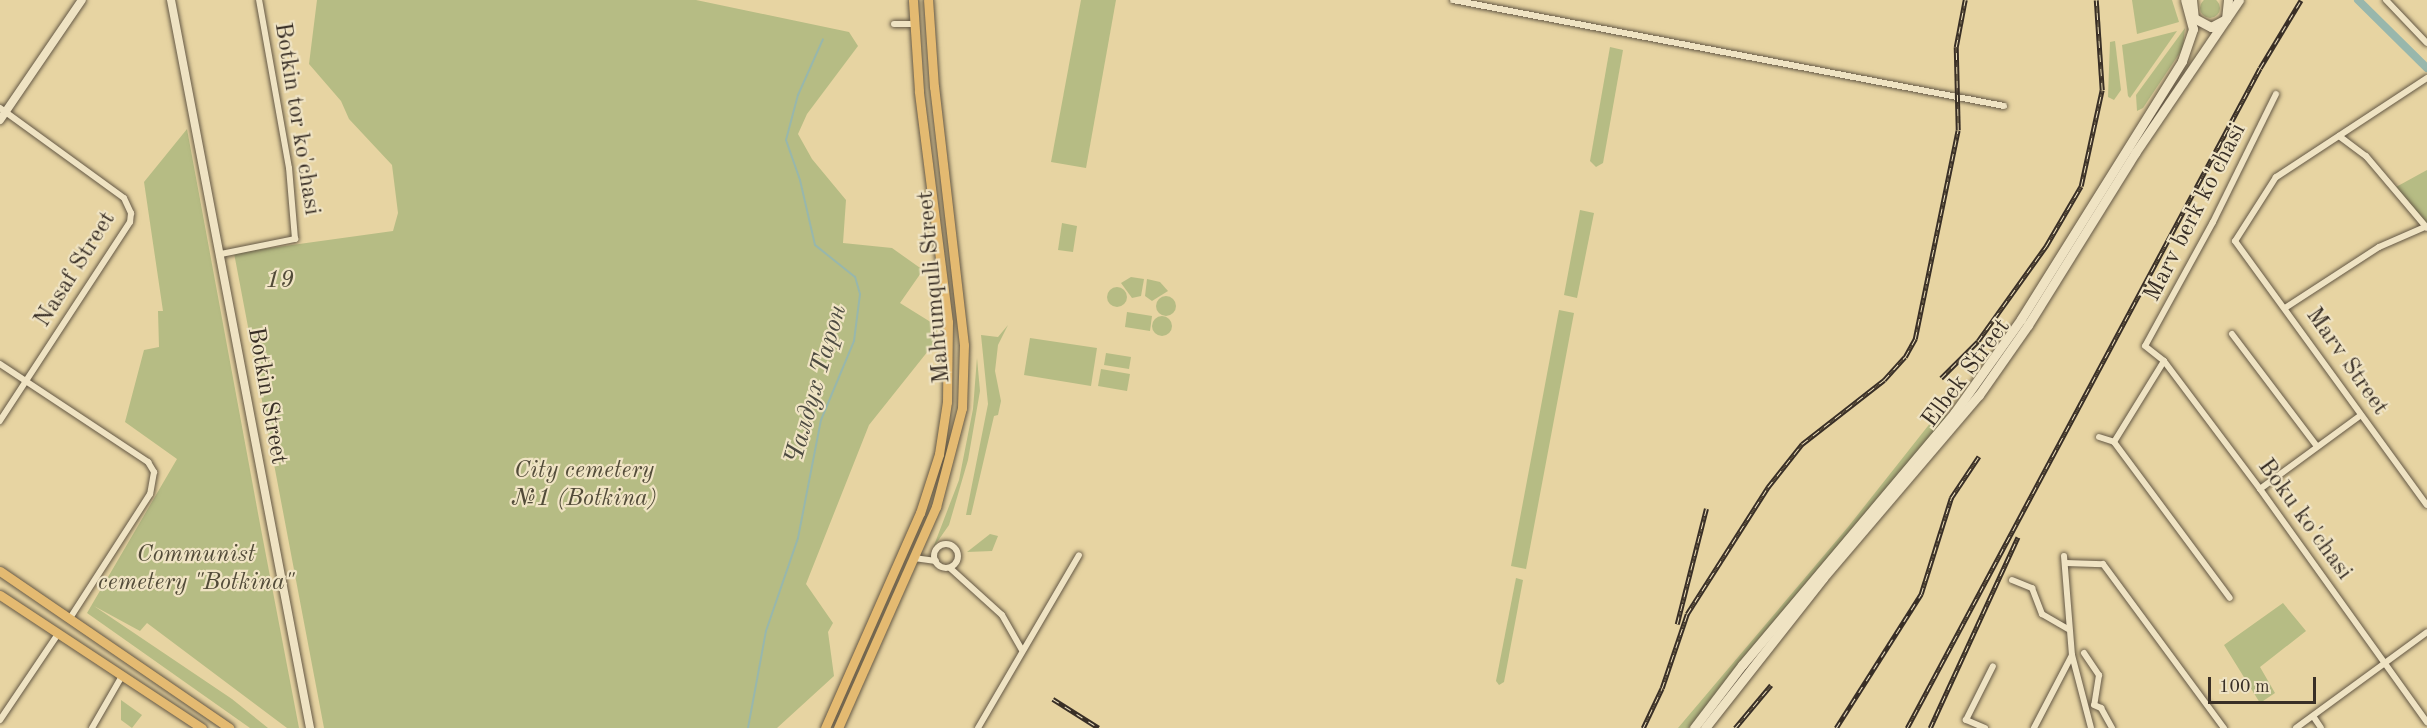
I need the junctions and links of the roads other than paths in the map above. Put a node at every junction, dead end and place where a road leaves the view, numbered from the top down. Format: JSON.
{"nodes":[{"id":1,"x":82,"y":0,"type":"edge"},
{"id":2,"x":171,"y":0,"type":"edge"},
{"id":3,"x":258,"y":0,"type":"edge"},
{"id":4,"x":913,"y":0,"type":"edge"},
{"id":5,"x":928,"y":0,"type":"edge"},
{"id":6,"x":1454,"y":0,"type":"edge"},
{"id":7,"x":2184,"y":0,"type":"edge"},
{"id":8,"x":2192,"y":0,"type":"edge"},
{"id":9,"x":2228,"y":0,"type":"edge"},
{"id":10,"x":2239,"y":0,"type":"edge"},
{"id":11,"x":2386,"y":0,"type":"edge"},
{"id":12,"x":2191,"y":12,"type":"junction"},
{"id":13,"x":2226,"y":19,"type":"junction"},
{"id":14,"x":894,"y":24,"type":"dead end"},
{"id":15,"x":915,"y":24,"type":"junction"},
{"id":16,"x":2427,"y":43,"type":"edge"},
{"id":17,"x":2189,"y":48,"type":"junction"},
{"id":18,"x":2427,"y":78,"type":"edge"},
{"id":19,"x":2276,"y":94,"type":"dead end"},
{"id":20,"x":2004,"y":106,"type":"dead end"},
{"id":21,"x":3,"y":110,"type":"edge"},
{"id":22,"x":0,"y":120,"type":"edge"},
{"id":23,"x":2339,"y":136,"type":"junction"},
{"id":24,"x":2426,"y":228,"type":"edge"},
{"id":25,"x":221,"y":254,"type":"junction"},
{"id":26,"x":2285,"y":308,"type":"junction"},
{"id":27,"x":2232,"y":334,"type":"dead end"},
{"id":28,"x":2145,"y":346,"type":"joint"},
{"id":29,"x":2164,"y":361,"type":"junction"},
{"id":30,"x":0,"y":364,"type":"edge"},
{"id":31,"x":27,"y":381,"type":"junction"},
{"id":32,"x":2361,"y":415,"type":"junction"},
{"id":33,"x":0,"y":422,"type":"edge"},
{"id":34,"x":2099,"y":437,"type":"dead end"},
{"id":35,"x":2114,"y":442,"type":"junction"},
{"id":36,"x":2316,"y":445,"type":"junction"},
{"id":37,"x":2260,"y":489,"type":"junction"},
{"id":38,"x":2427,"y":505,"type":"edge"},
{"id":39,"x":1079,"y":555,"type":"dead end"},
{"id":40,"x":914,"y":558,"type":"junction"},
{"id":41,"x":936,"y":561,"type":"junction"},
{"id":42,"x":950,"y":568,"type":"junction"},
{"id":43,"x":0,"y":571,"type":"edge"},
{"id":44,"x":2012,"y":580,"type":"dead end"},
{"id":45,"x":0,"y":595,"type":"edge"},
{"id":46,"x":2230,"y":598,"type":"dead end"},
{"id":47,"x":70,"y":618,"type":"junction"},
{"id":48,"x":2068,"y":629,"type":"junction"},
{"id":49,"x":2427,"y":632,"type":"edge"},
{"id":50,"x":58,"y":634,"type":"junction"},
{"id":51,"x":1022,"y":650,"type":"junction"},
{"id":52,"x":2084,"y":653,"type":"dead end"},
{"id":53,"x":2072,"y":655,"type":"junction"},
{"id":54,"x":2384,"y":663,"type":"junction"},
{"id":55,"x":1993,"y":666,"type":"dead end"},
{"id":56,"x":123,"y":676,"type":"junction"},
{"id":57,"x":2313,"y":716,"type":"junction"},
{"id":58,"x":0,"y":720,"type":"edge"},
{"id":59,"x":2427,"y":722,"type":"edge"},
{"id":60,"x":92,"y":728,"type":"edge"},
{"id":61,"x":202,"y":728,"type":"edge"},
{"id":62,"x":229,"y":728,"type":"edge"},
{"id":63,"x":310,"y":728,"type":"edge"},
{"id":64,"x":825,"y":728,"type":"edge"},
{"id":65,"x":838,"y":728,"type":"edge"},
{"id":66,"x":978,"y":728,"type":"edge"},
{"id":67,"x":1694,"y":728,"type":"edge"},
{"id":68,"x":1705,"y":728,"type":"edge"},
{"id":69,"x":1985,"y":728,"type":"edge"},
{"id":70,"x":2034,"y":728,"type":"edge"},
{"id":71,"x":2091,"y":728,"type":"edge"},
{"id":72,"x":2112,"y":728,"type":"edge"},
{"id":73,"x":2224,"y":728,"type":"edge"},
{"id":74,"x":2296,"y":728,"type":"edge"},
{"id":75,"x":2321,"y":728,"type":"edge"}],
"edges":[{"from":1,"to":21,"type":"street"},
{"from":2,"to":25,"type":"street","name":"Botkin Street"},
{"from":3,"to":25,"type":"street","name":"Botkin tor ko'chasi"},
{"from":4,"to":15,"type":"main road","name":"Mahtumquli Street"},
{"from":5,"to":40,"type":"main road","name":"Mahtumquli Street"},
{"from":6,"to":20,"type":"street"},
{"from":7,"to":12,"type":"main road","name":"Elbek Street"},
{"from":7,"to":17,"type":"main road","name":"Elbek Street"},
{"from":8,"to":12,"type":"main road"},
{"from":9,"to":13,"type":"main road"},
{"from":10,"to":13,"type":"main road","name":"Elbek Street"},
{"from":11,"to":16,"type":"street"},
{"from":12,"to":13,"type":"main road"},
{"from":12,"to":17,"type":"main road","name":"Elbek Street"},
{"from":13,"to":68,"type":"main road","name":"Elbek Street"},
{"from":14,"to":15,"type":"street"},
{"from":15,"to":64,"type":"main road","name":"Mahtumquli Street"},
{"from":17,"to":67,"type":"main road","name":"Elbek Street"},
{"from":18,"to":23,"type":"street"},
{"from":19,"to":28,"type":"street","name":"Marv berk ko'chasi"},
{"from":21,"to":22,"type":"street"},
{"from":21,"to":31,"type":"street","name":"Nasaf Street"},
{"from":23,"to":24,"type":"street"},
{"from":23,"to":26,"type":"street","name":"Marv Street"},
{"from":24,"to":26,"type":"street"},
{"from":25,"to":63,"type":"street","name":"Botkin Street"},
{"from":26,"to":32,"type":"street","name":"Marv Street"},
{"from":27,"to":36,"type":"street"},
{"from":28,"to":29,"type":"street","name":"Boku ko'chasi"},
{"from":29,"to":35,"type":"street"},
{"from":29,"to":37,"type":"street","name":"Boku ko'chasi"},
{"from":30,"to":31,"type":"street"},
{"from":31,"to":33,"type":"street","name":"Nasaf Street"},
{"from":31,"to":47,"type":"street"},
{"from":32,"to":36,"type":"street"},
{"from":32,"to":38,"type":"street","name":"Marv Street"},
{"from":34,"to":35,"type":"street"},
{"from":35,"to":46,"type":"street"},
{"from":36,"to":37,"type":"street"},
{"from":37,"to":54,"type":"street","name":"Boku ko'chasi"},
{"from":39,"to":51,"type":"street"},
{"from":40,"to":41,"type":"street"},
{"from":40,"to":65,"type":"main road","name":"Mahtumquli Street"},
{"from":41,"to":42,"type":"street"},
{"from":41,"to":42,"type":"street"},
{"from":42,"to":51,"type":"street"},
{"from":43,"to":47,"type":"main road"},
{"from":44,"to":48,"type":"street"},
{"from":45,"to":50,"type":"main road"},
{"from":47,"to":50,"type":"main road"},
{"from":47,"to":62,"type":"main road"},
{"from":48,"to":53,"type":"street"},
{"from":48,"to":73,"type":"street"},
{"from":49,"to":54,"type":"street"},
{"from":50,"to":56,"type":"main road"},
{"from":50,"to":58,"type":"street"},
{"from":51,"to":66,"type":"street"},
{"from":52,"to":72,"type":"street"},
{"from":53,"to":70,"type":"street"},
{"from":53,"to":71,"type":"street"},
{"from":54,"to":57,"type":"street"},
{"from":54,"to":59,"type":"street","name":"Boku ko'chasi"},
{"from":55,"to":69,"type":"street"},
{"from":56,"to":60,"type":"street"},
{"from":56,"to":61,"type":"main road"},
{"from":57,"to":74,"type":"street"},
{"from":57,"to":75,"type":"street"}]}
